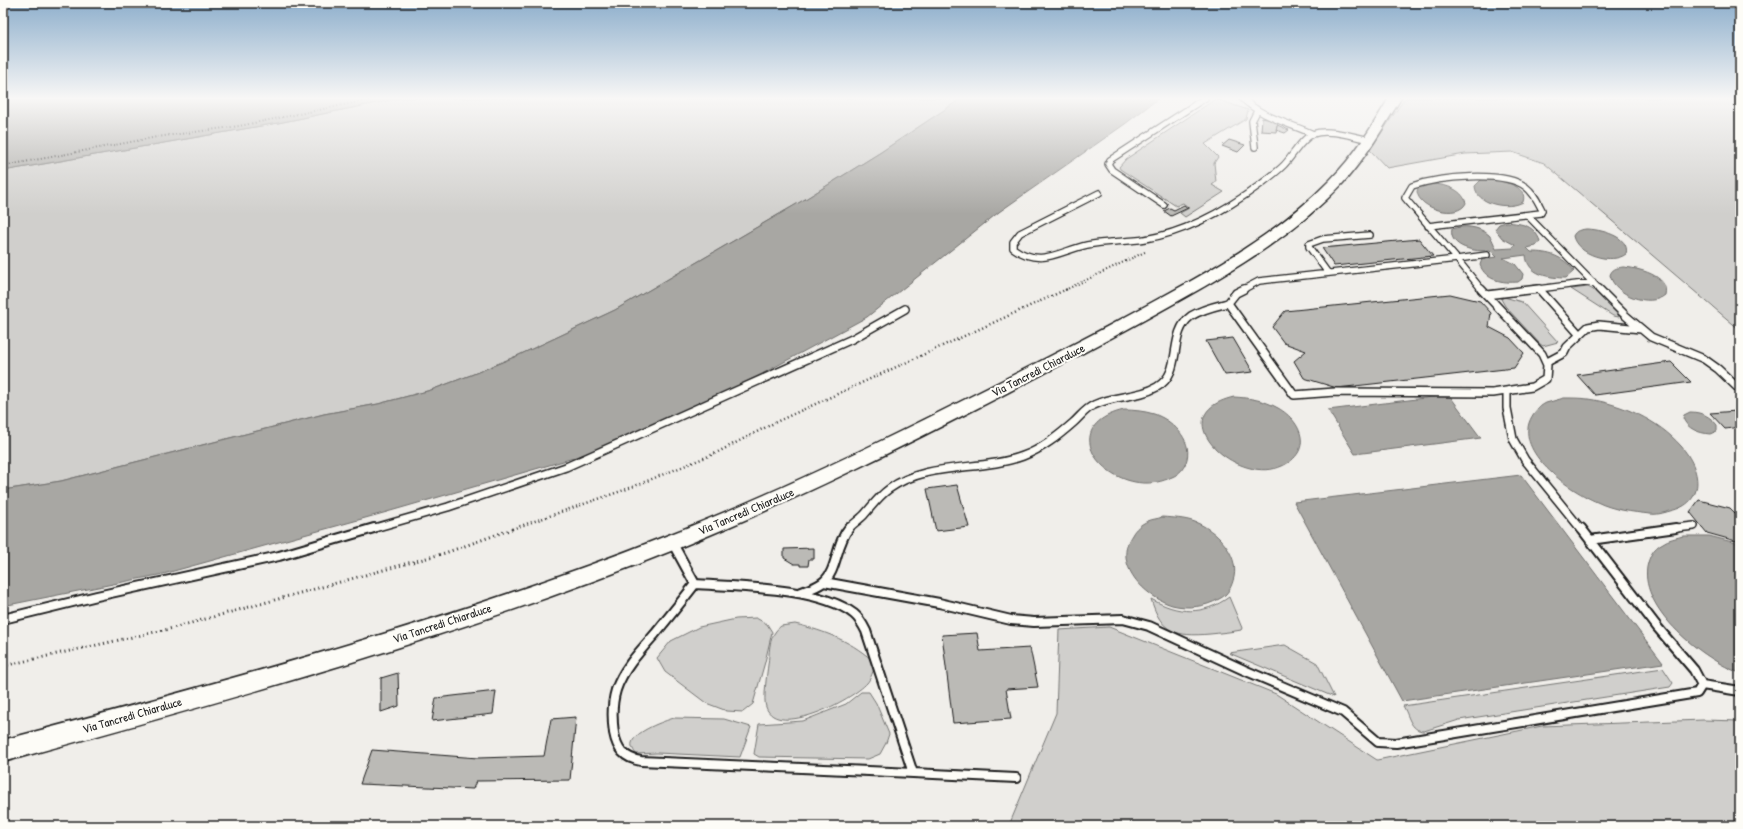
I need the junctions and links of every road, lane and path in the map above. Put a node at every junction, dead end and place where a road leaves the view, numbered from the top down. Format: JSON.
{"nodes":[{"id":1,"x":159,"y":137,"type":"edge"},
{"id":2,"x":1146,"y":137,"type":"edge"},
{"id":3,"x":1254,"y":137,"type":"edge"},
{"id":4,"x":1309,"y":137,"type":"edge"},
{"id":5,"x":1350,"y":137,"type":"edge"},
{"id":6,"x":1372,"y":137,"type":"edge"},
{"id":7,"x":1370,"y":140,"type":"junction"},
{"id":8,"x":1255,"y":147,"type":"dead end"},
{"id":9,"x":3,"y":166,"type":"edge"},
{"id":10,"x":1099,"y":193,"type":"dead end"},
{"id":11,"x":1164,"y":205,"type":"dead end"},
{"id":12,"x":1528,"y":216,"type":"junction"},
{"id":13,"x":1428,"y":226,"type":"junction"},
{"id":14,"x":1370,"y":235,"type":"dead end"},
{"id":15,"x":1149,"y":250,"type":"dead end"},
{"id":16,"x":1487,"y":255,"type":"dead end"},
{"id":17,"x":1457,"y":259,"type":"junction"},
{"id":18,"x":1328,"y":274,"type":"junction"},
{"id":19,"x":1593,"y":282,"type":"junction"},
{"id":20,"x":1539,"y":289,"type":"junction"},
{"id":21,"x":1487,"y":295,"type":"junction"},
{"id":22,"x":1228,"y":303,"type":"junction"},
{"id":23,"x":905,"y":309,"type":"dead end"},
{"id":24,"x":1641,"y":328,"type":"junction"},
{"id":25,"x":1579,"y":334,"type":"junction"},
{"id":26,"x":1547,"y":362,"type":"junction"},
{"id":27,"x":1740,"y":390,"type":"edge"},
{"id":28,"x":1507,"y":391,"type":"junction"},
{"id":29,"x":1694,"y":526,"type":"dead end"},
{"id":30,"x":1590,"y":540,"type":"junction"},
{"id":31,"x":672,"y":542,"type":"junction"},
{"id":32,"x":824,"y":582,"type":"junction"},
{"id":33,"x":695,"y":584,"type":"junction"},
{"id":34,"x":800,"y":594,"type":"junction"},
{"id":35,"x":3,"y":619,"type":"edge"},
{"id":36,"x":3,"y":666,"type":"edge"},
{"id":37,"x":1702,"y":685,"type":"junction"},
{"id":38,"x":1740,"y":691,"type":"edge"},
{"id":39,"x":3,"y":751,"type":"edge"},
{"id":40,"x":913,"y":773,"type":"junction"},
{"id":41,"x":1016,"y":778,"type":"dead end"}],
"edges":[{"from":1,"to":9,"type":"path"},
{"from":2,"to":11,"type":"lane"},
{"from":3,"to":8,"type":"lane"},
{"from":4,"to":10,"type":"lane"},
{"from":5,"to":7,"type":"lane"},
{"from":6,"to":7,"type":"street","name":"Via Tancredi Chiaraluce"},
{"from":7,"to":31,"type":"street","name":"Via Tancredi Chiaraluce"},
{"from":12,"to":13,"type":"lane"},
{"from":12,"to":13,"type":"lane"},
{"from":12,"to":19,"type":"lane"},
{"from":13,"to":17,"type":"lane"},
{"from":14,"to":18,"type":"lane"},
{"from":15,"to":36,"type":"path"},
{"from":16,"to":17,"type":"lane"},
{"from":17,"to":18,"type":"lane"},
{"from":17,"to":21,"type":"lane"},
{"from":18,"to":22,"type":"lane"},
{"from":19,"to":20,"type":"lane"},
{"from":19,"to":24,"type":"lane"},
{"from":20,"to":21,"type":"lane"},
{"from":20,"to":25,"type":"lane"},
{"from":21,"to":26,"type":"lane"},
{"from":22,"to":28,"type":"lane"},
{"from":22,"to":32,"type":"lane"},
{"from":23,"to":35,"type":"lane"},
{"from":24,"to":25,"type":"lane"},
{"from":24,"to":27,"type":"lane"},
{"from":25,"to":26,"type":"lane"},
{"from":26,"to":28,"type":"lane"},
{"from":28,"to":30,"type":"lane"},
{"from":29,"to":30,"type":"lane"},
{"from":30,"to":37,"type":"lane"},
{"from":31,"to":33,"type":"lane"},
{"from":31,"to":39,"type":"street","name":"Via Tancredi Chiaraluce"},
{"from":32,"to":34,"type":"lane"},
{"from":32,"to":37,"type":"lane"},
{"from":33,"to":34,"type":"lane"},
{"from":33,"to":40,"type":"lane"},
{"from":34,"to":40,"type":"lane"},
{"from":37,"to":38,"type":"lane"},
{"from":40,"to":41,"type":"lane"}]}
